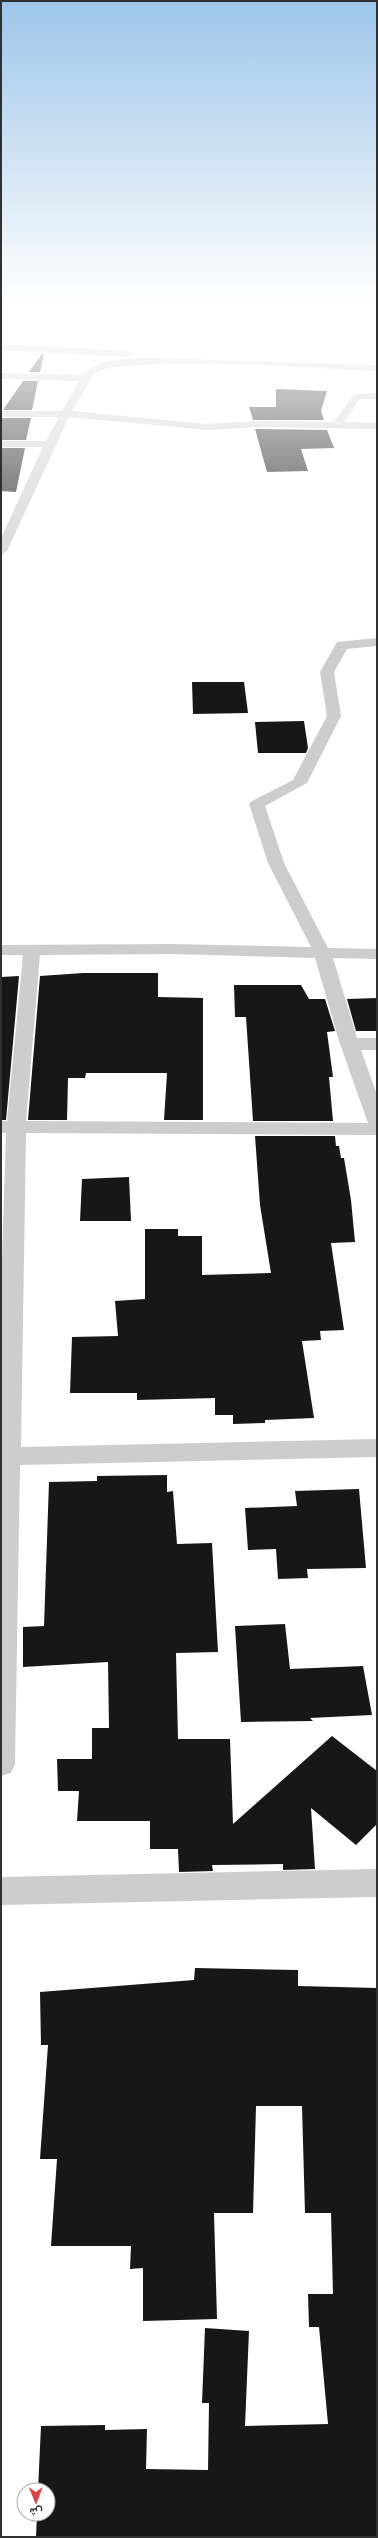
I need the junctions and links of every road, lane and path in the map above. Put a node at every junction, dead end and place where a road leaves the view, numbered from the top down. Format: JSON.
{"nodes":[{"id":1,"x":65,"y":417,"type":"edge"},
{"id":2,"x":104,"y":417,"type":"edge"},
{"id":3,"x":342,"y":417,"type":"edge"},
{"id":4,"x":336,"y":426,"type":"junction"},
{"id":5,"x":377,"y":426,"type":"edge"},
{"id":6,"x":1,"y":444,"type":"edge"},
{"id":7,"x":50,"y":444,"type":"junction"},
{"id":8,"x":1,"y":520,"type":"edge"},
{"id":9,"x":15,"y":520,"type":"junction"},
{"id":10,"x":1,"y":551,"type":"edge"},
{"id":11,"x":377,"y":642,"type":"edge"},
{"id":12,"x":1,"y":950,"type":"edge"},
{"id":13,"x":32,"y":950,"type":"junction"},
{"id":14,"x":323,"y":954,"type":"junction"},
{"id":15,"x":377,"y":954,"type":"edge"},
{"id":16,"x":349,"y":1044,"type":"junction"},
{"id":17,"x":377,"y":1044,"type":"edge"},
{"id":18,"x":377,"y":1122,"type":"edge"},
{"id":19,"x":9,"y":1127,"type":"edge"},
{"id":20,"x":377,"y":1129,"type":"edge"},
{"id":21,"x":377,"y":1448,"type":"edge"},
{"id":22,"x":5,"y":1456,"type":"edge"},
{"id":23,"x":1,"y":1764,"type":"edge"},
{"id":24,"x":377,"y":1883,"type":"edge"},
{"id":25,"x":1,"y":1891,"type":"edge"}],
"edges":[{"from":1,"to":7,"type":"street"},
{"from":2,"to":4,"type":"street"},
{"from":3,"to":4,"type":"street"},
{"from":4,"to":5,"type":"street"},
{"from":6,"to":7,"type":"street"},
{"from":7,"to":9,"type":"street"},
{"from":8,"to":9,"type":"street"},
{"from":9,"to":10,"type":"street"},
{"from":11,"to":14,"type":"street"},
{"from":12,"to":13,"type":"street"},
{"from":13,"to":14,"type":"street"},
{"from":13,"to":19,"type":"street"},
{"from":14,"to":15,"type":"street"},
{"from":14,"to":16,"type":"street"},
{"from":16,"to":17,"type":"street"},
{"from":16,"to":18,"type":"street"},
{"from":19,"to":20,"type":"street"},
{"from":19,"to":22,"type":"street"},
{"from":21,"to":22,"type":"street"},
{"from":22,"to":23,"type":"street"},
{"from":24,"to":25,"type":"street"}]}
